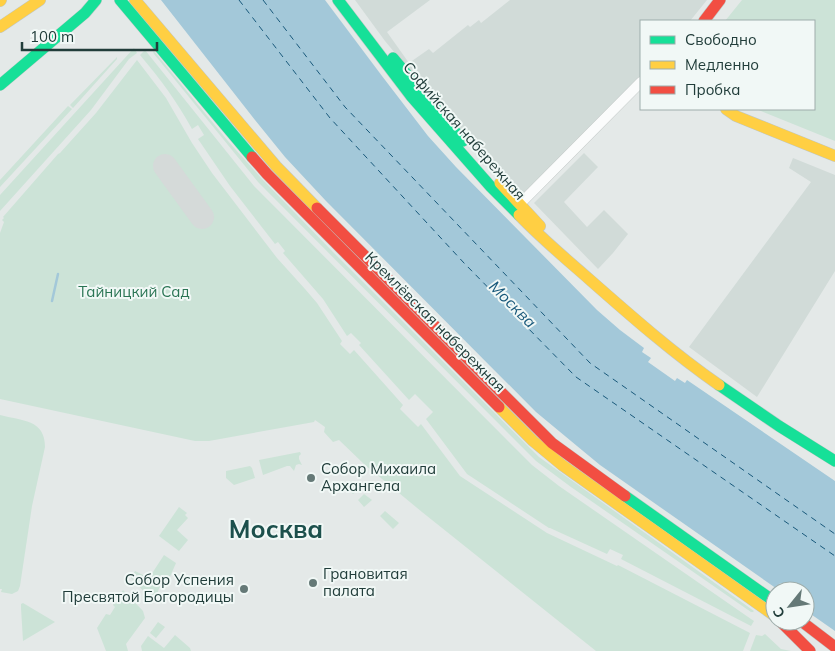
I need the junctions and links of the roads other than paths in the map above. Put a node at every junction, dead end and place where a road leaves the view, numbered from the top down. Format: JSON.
{"nodes":[{"id":1,"x":40,"y":0,"type":"edge"},
{"id":2,"x":96,"y":0,"type":"edge"},
{"id":3,"x":120,"y":0,"type":"edge"},
{"id":4,"x":135,"y":0,"type":"edge"},
{"id":5,"x":338,"y":0,"type":"edge"},
{"id":6,"x":350,"y":0,"type":"edge"},
{"id":7,"x":720,"y":0,"type":"edge"},
{"id":8,"x":705,"y":20,"type":"edge"},
{"id":9,"x":0,"y":27,"type":"edge"},
{"id":10,"x":640,"y":83,"type":"edge"},
{"id":11,"x":0,"y":85,"type":"edge"},
{"id":12,"x":727,"y":110,"type":"edge"},
{"id":13,"x":835,"y":156,"type":"edge"},
{"id":14,"x":517,"y":208,"type":"junction"},
{"id":15,"x":835,"y":461,"type":"edge"},
{"id":16,"x":765,"y":595,"type":"edge"},
{"id":17,"x":765,"y":609,"type":"edge"},
{"id":18,"x":792,"y":631,"type":"edge"},
{"id":19,"x":814,"y":631,"type":"edge"},
{"id":20,"x":808,"y":646,"type":"edge"},
{"id":21,"x":835,"y":647,"type":"edge"},
{"id":22,"x":817,"y":651,"type":"edge"}],
"edges":[{"from":1,"to":9,"type":"main road"},
{"from":2,"to":11,"type":"main road"},
{"from":3,"to":17,"type":"main road","name":"Кремлёвская набережная"},
{"from":4,"to":16,"type":"main road","name":"Кремлёвская набережная"},
{"from":5,"to":14,"type":"main road","name":"Софийская набережная"},
{"from":6,"to":14,"type":"main road","name":"Софийская набережная"},
{"from":7,"to":8,"type":"main road"},
{"from":10,"to":14,"type":"street"},
{"from":12,"to":13,"type":"main road"},
{"from":14,"to":15,"type":"main road","name":"Софийская набережная"},
{"from":18,"to":20,"type":"main road"},
{"from":19,"to":21,"type":"main road"},
{"from":20,"to":22,"type":"main road"}]}
